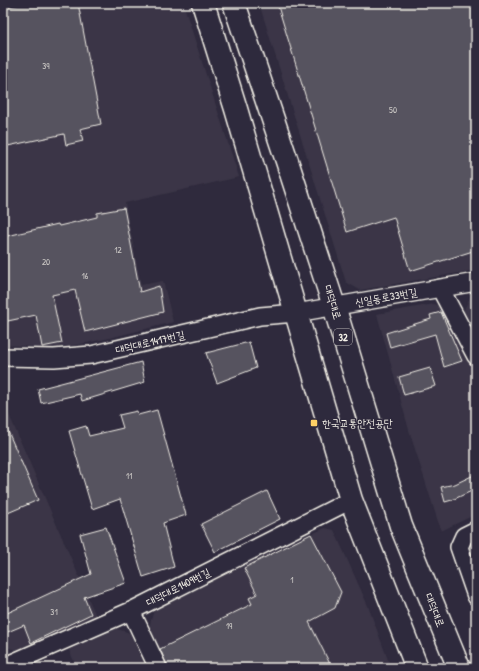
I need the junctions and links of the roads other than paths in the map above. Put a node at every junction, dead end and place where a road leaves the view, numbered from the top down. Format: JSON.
{"nodes":[{"id":1,"x":203,"y":3,"type":"edge"},
{"id":2,"x":234,"y":3,"type":"edge"},
{"id":3,"x":476,"y":282,"type":"edge"},
{"id":4,"x":440,"y":288,"type":"junction"},
{"id":5,"x":334,"y":306,"type":"junction"},
{"id":6,"x":296,"y":313,"type":"junction"},
{"id":7,"x":476,"y":356,"type":"edge"},
{"id":8,"x":3,"y":357,"type":"edge"},
{"id":9,"x":351,"y":500,"type":"junction"},
{"id":10,"x":476,"y":530,"type":"edge"},
{"id":11,"x":476,"y":596,"type":"edge"},
{"id":12,"x":131,"y":610,"type":"junction"},
{"id":13,"x":3,"y":667,"type":"edge"},
{"id":14,"x":158,"y":668,"type":"edge"},
{"id":15,"x":417,"y":668,"type":"edge"},
{"id":16,"x":460,"y":668,"type":"edge"}],
"edges":[{"from":1,"to":6,"type":"main road"},
{"from":2,"to":5,"type":"main road","name":"대덕대로","number":"32"},
{"from":3,"to":4,"type":"street","name":"신일동로33번길"},
{"from":4,"to":5,"type":"street","name":"신일동로33번길"},
{"from":4,"to":7,"type":"street"},
{"from":5,"to":6,"type":"street","name":"신일동로33번길"},
{"from":5,"to":16,"type":"main road","name":"대덕대로","number":"32"},
{"from":6,"to":8,"type":"street","name":"대덕대로1417번길"},
{"from":6,"to":9,"type":"main road"},
{"from":9,"to":12,"type":"street","name":"대덕대로1409번길"},
{"from":9,"to":15,"type":"main road"},
{"from":10,"to":11,"type":"street"},
{"from":12,"to":13,"type":"street","name":"대덕대로1409번길"},
{"from":12,"to":14,"type":"street"}]}
